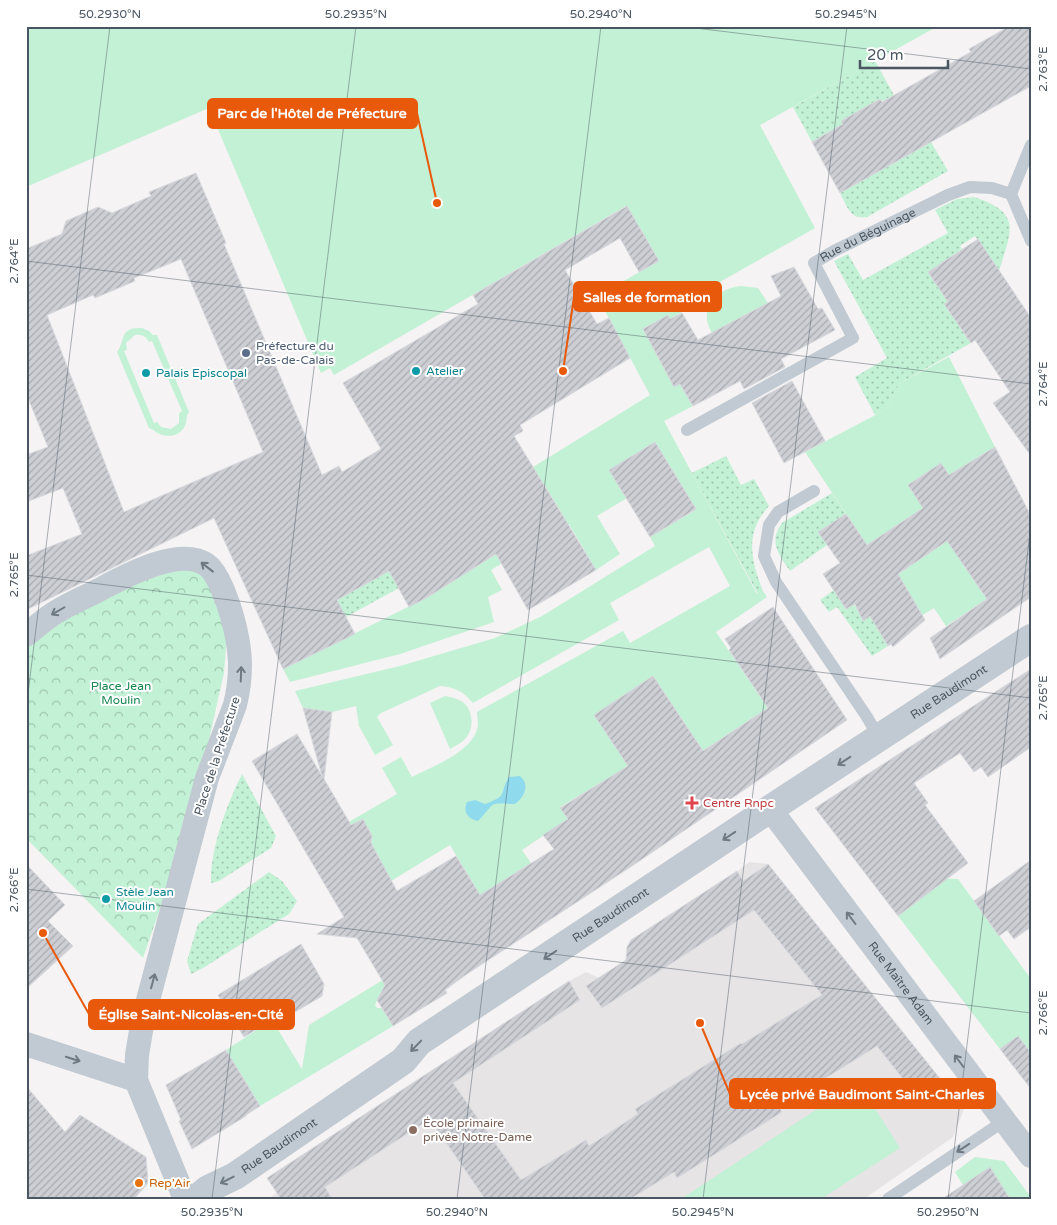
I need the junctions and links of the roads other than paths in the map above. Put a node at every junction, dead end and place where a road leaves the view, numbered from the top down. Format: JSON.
{"nodes":[{"id":1,"x":1031,"y":145,"type":"edge"},
{"id":2,"x":1010,"y":194,"type":"junction"},
{"id":3,"x":1031,"y":242,"type":"edge"},
{"id":4,"x":688,"y":430,"type":"dead end"},
{"id":5,"x":814,"y":490,"type":"dead end"},
{"id":6,"x":26,"y":636,"type":"edge"},
{"id":7,"x":1031,"y":638,"type":"edge"},
{"id":8,"x":879,"y":738,"type":"junction"},
{"id":9,"x":770,"y":809,"type":"junction"},
{"id":10,"x":26,"y":1044,"type":"edge"},
{"id":11,"x":136,"y":1080,"type":"junction"},
{"id":12,"x":1004,"y":1121,"type":"junction"},
{"id":13,"x":1031,"y":1156,"type":"edge"},
{"id":14,"x":185,"y":1199,"type":"edge"},
{"id":15,"x":196,"y":1199,"type":"edge"},
{"id":16,"x":888,"y":1199,"type":"edge"}],
"edges":[{"from":1,"to":2,"type":"lane"},
{"from":2,"to":3,"type":"lane"},
{"from":2,"to":4,"type":"lane","name":"Rue du Béguinage"},
{"from":5,"to":8,"type":"lane"},
{"from":11,"to":6,"type":"street","name":"Place de la Préfecture","one_way":true},
{"from":7,"to":8,"type":"street","name":"Rue Baudimont"},
{"from":8,"to":9,"type":"street","name":"Rue Baudimont","one_way":true},
{"from":12,"to":9,"type":"street","name":"Rue Maître Adam","one_way":true},
{"from":9,"to":15,"type":"street","name":"Rue Baudimont","one_way":true},
{"from":10,"to":11,"type":"street","one_way":true},
{"from":11,"to":14,"type":"street","name":"Place de la Préfecture"},
{"from":12,"to":13,"type":"street","name":"Rue Maître Adam"},
{"from":12,"to":16,"type":"lane","one_way":true}]}
